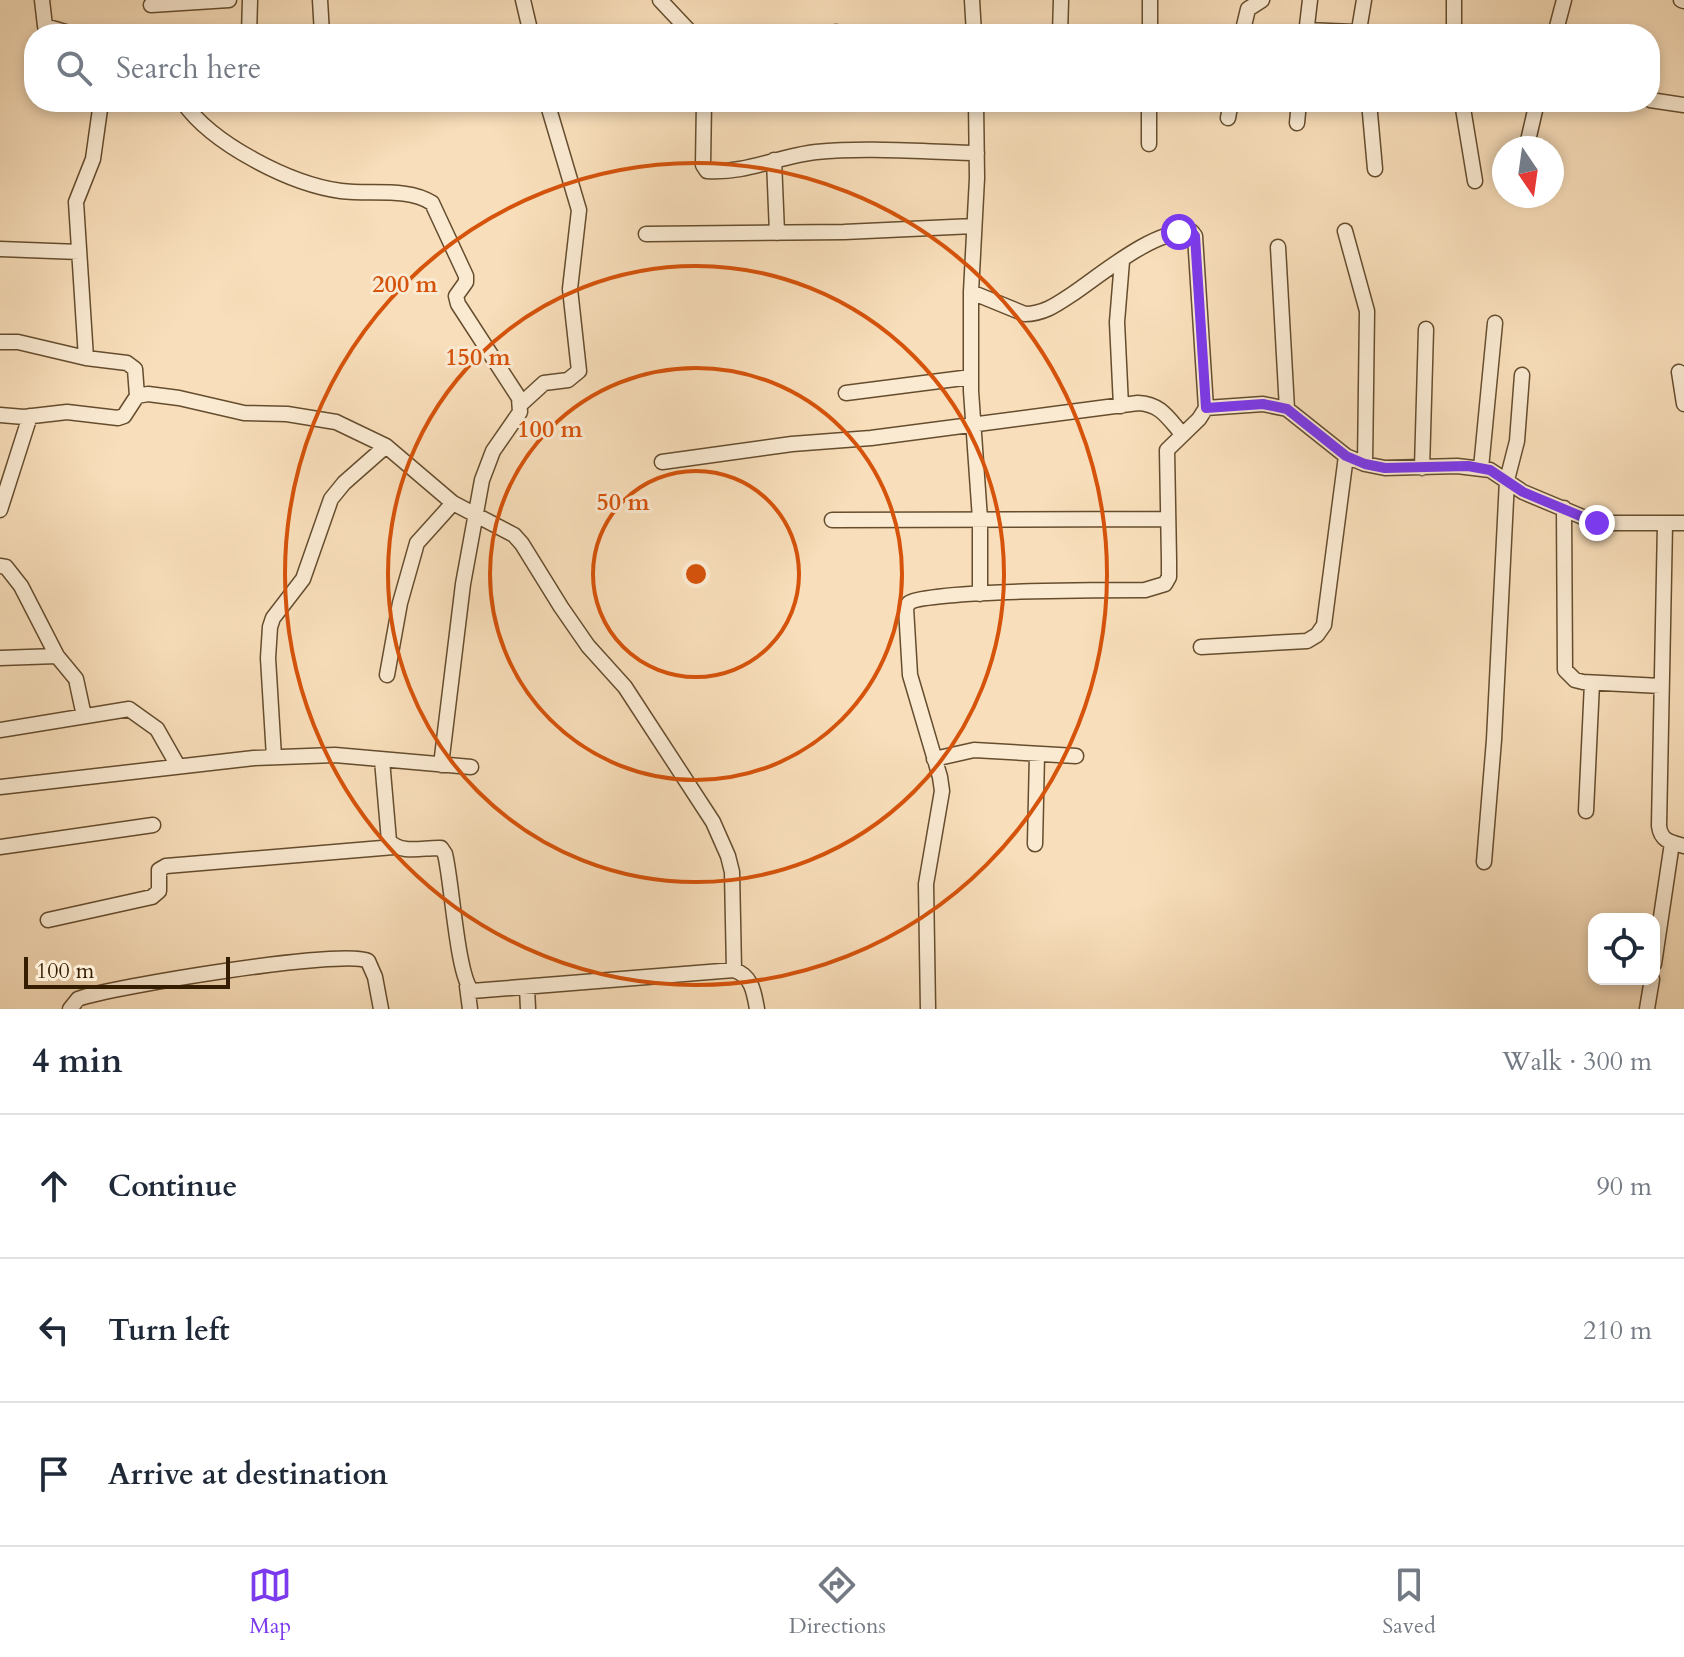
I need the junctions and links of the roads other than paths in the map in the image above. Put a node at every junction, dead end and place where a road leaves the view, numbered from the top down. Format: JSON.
{"nodes":[{"id":1,"x":42,"y":0,"type":"edge"},
{"id":2,"x":229,"y":0,"type":"edge"},
{"id":3,"x":250,"y":0,"type":"edge"},
{"id":4,"x":320,"y":0,"type":"edge"},
{"id":5,"x":523,"y":0,"type":"edge"},
{"id":6,"x":660,"y":0,"type":"edge"},
{"id":7,"x":972,"y":0,"type":"edge"},
{"id":8,"x":1061,"y":0,"type":"edge"},
{"id":9,"x":1150,"y":0,"type":"edge"},
{"id":10,"x":1262,"y":0,"type":"edge"},
{"id":11,"x":1310,"y":0,"type":"edge"},
{"id":12,"x":1364,"y":0,"type":"edge"},
{"id":13,"x":1454,"y":0,"type":"edge"},
{"id":14,"x":1564,"y":0,"type":"edge"},
{"id":15,"x":151,"y":5,"type":"dead end"},
{"id":16,"x":45,"y":24,"type":"edge"},
{"id":17,"x":249,"y":24,"type":"edge"},
{"id":18,"x":321,"y":24,"type":"edge"},
{"id":19,"x":529,"y":24,"type":"edge"},
{"id":20,"x":683,"y":24,"type":"edge"},
{"id":21,"x":973,"y":24,"type":"edge"},
{"id":22,"x":1060,"y":24,"type":"edge"},
{"id":23,"x":1150,"y":24,"type":"edge"},
{"id":24,"x":1244,"y":24,"type":"edge"},
{"id":25,"x":1307,"y":24,"type":"edge"},
{"id":26,"x":1360,"y":24,"type":"edge"},
{"id":27,"x":1454,"y":24,"type":"edge"},
{"id":28,"x":1558,"y":24,"type":"edge"},
{"id":29,"x":1660,"y":101,"type":"edge"},
{"id":30,"x":1684,"y":105,"type":"edge"},
{"id":31,"x":100,"y":112,"type":"edge"},
{"id":32,"x":190,"y":112,"type":"edge"},
{"id":33,"x":550,"y":112,"type":"edge"},
{"id":34,"x":704,"y":112,"type":"edge"},
{"id":35,"x":976,"y":112,"type":"edge"},
{"id":36,"x":1149,"y":112,"type":"edge"},
{"id":37,"x":1229,"y":112,"type":"edge"},
{"id":38,"x":1298,"y":112,"type":"edge"},
{"id":39,"x":1370,"y":112,"type":"edge"},
{"id":40,"x":1464,"y":112,"type":"edge"},
{"id":41,"x":1535,"y":112,"type":"edge"},
{"id":42,"x":1228,"y":118,"type":"dead end"},
{"id":43,"x":1297,"y":123,"type":"dead end"},
{"id":44,"x":1529,"y":136,"type":"edge"},
{"id":45,"x":1149,"y":144,"type":"dead end"},
{"id":46,"x":977,"y":153,"type":"junction"},
{"id":47,"x":774,"y":160,"type":"junction"},
{"id":48,"x":1375,"y":169,"type":"dead end"},
{"id":49,"x":1475,"y":181,"type":"dead end"},
{"id":50,"x":974,"y":226,"type":"junction"},
{"id":51,"x":1345,"y":231,"type":"dead end"},
{"id":52,"x":777,"y":233,"type":"junction"},
{"id":53,"x":646,"y":234,"type":"dead end"},
{"id":54,"x":1278,"y":247,"type":"dead end"},
{"id":55,"x":0,"y":249,"type":"edge"},
{"id":56,"x":79,"y":252,"type":"junction"},
{"id":57,"x":1122,"y":261,"type":"junction"},
{"id":58,"x":971,"y":292,"type":"junction"},
{"id":59,"x":1495,"y":323,"type":"dead end"},
{"id":60,"x":1426,"y":329,"type":"dead end"},
{"id":61,"x":0,"y":342,"type":"edge"},
{"id":62,"x":86,"y":358,"type":"junction"},
{"id":63,"x":1679,"y":372,"type":"dead end"},
{"id":64,"x":1522,"y":375,"type":"dead end"},
{"id":65,"x":971,"y":377,"type":"junction"},
{"id":66,"x":846,"y":393,"type":"dead end"},
{"id":67,"x":137,"y":396,"type":"junction"},
{"id":68,"x":521,"y":404,"type":"junction"},
{"id":69,"x":1684,"y":404,"type":"edge"},
{"id":70,"x":1121,"y":406,"type":"junction"},
{"id":71,"x":1206,"y":408,"type":"junction"},
{"id":72,"x":1287,"y":409,"type":"junction"},
{"id":73,"x":0,"y":415,"type":"edge"},
{"id":74,"x":30,"y":416,"type":"junction"},
{"id":75,"x":973,"y":426,"type":"junction"},
{"id":76,"x":1182,"y":434,"type":"junction"},
{"id":77,"x":386,"y":446,"type":"junction"},
{"id":78,"x":1346,"y":456,"type":"junction"},
{"id":79,"x":662,"y":462,"type":"dead end"},
{"id":80,"x":1365,"y":464,"type":"junction"},
{"id":81,"x":1422,"y":468,"type":"junction"},
{"id":82,"x":1481,"y":468,"type":"junction"},
{"id":83,"x":1507,"y":480,"type":"junction"},
{"id":84,"x":453,"y":503,"type":"junction"},
{"id":85,"x":1564,"y":508,"type":"junction"},
{"id":86,"x":0,"y":510,"type":"edge"},
{"id":87,"x":477,"y":515,"type":"junction"},
{"id":88,"x":980,"y":519,"type":"junction"},
{"id":89,"x":1168,"y":519,"type":"junction"},
{"id":90,"x":832,"y":520,"type":"dead end"},
{"id":91,"x":1684,"y":523,"type":"edge"},
{"id":92,"x":1665,"y":524,"type":"junction"},
{"id":93,"x":0,"y":565,"type":"edge"},
{"id":94,"x":980,"y":594,"type":"junction"},
{"id":95,"x":1201,"y":647,"type":"dead end"},
{"id":96,"x":57,"y":656,"type":"junction"},
{"id":97,"x":0,"y":658,"type":"edge"},
{"id":98,"x":387,"y":675,"type":"dead end"},
{"id":99,"x":1592,"y":683,"type":"junction"},
{"id":100,"x":1661,"y":686,"type":"junction"},
{"id":101,"x":84,"y":716,"type":"junction"},
{"id":102,"x":0,"y":730,"type":"edge"},
{"id":103,"x":1037,"y":754,"type":"junction"},
{"id":104,"x":1076,"y":756,"type":"dead end"},
{"id":105,"x":274,"y":757,"type":"junction"},
{"id":106,"x":934,"y":759,"type":"junction"},
{"id":107,"x":382,"y":760,"type":"junction"},
{"id":108,"x":441,"y":765,"type":"junction"},
{"id":109,"x":178,"y":766,"type":"junction"},
{"id":110,"x":471,"y":767,"type":"dead end"},
{"id":111,"x":0,"y":787,"type":"edge"},
{"id":112,"x":1586,"y":811,"type":"dead end"},
{"id":113,"x":153,"y":825,"type":"dead end"},
{"id":114,"x":1035,"y":844,"type":"dead end"},
{"id":115,"x":1678,"y":844,"type":"edge"},
{"id":116,"x":0,"y":847,"type":"edge"},
{"id":117,"x":394,"y":847,"type":"junction"},
{"id":118,"x":1484,"y":862,"type":"dead end"},
{"id":119,"x":48,"y":920,"type":"dead end"},
{"id":120,"x":1660,"y":934,"type":"edge"},
{"id":121,"x":734,"y":970,"type":"junction"},
{"id":122,"x":1651,"y":985,"type":"edge"},
{"id":123,"x":467,"y":986,"type":"junction"},
{"id":124,"x":527,"y":987,"type":"junction"},
{"id":125,"x":70,"y":1009,"type":"edge"},
{"id":126,"x":381,"y":1009,"type":"edge"},
{"id":127,"x":470,"y":1009,"type":"edge"},
{"id":128,"x":528,"y":1009,"type":"edge"},
{"id":129,"x":757,"y":1009,"type":"edge"},
{"id":130,"x":929,"y":1009,"type":"edge"},
{"id":131,"x":1647,"y":1009,"type":"edge"}],
"edges":[{"from":1,"to":16,"type":"street"},
{"from":2,"to":15,"type":"street"},
{"from":3,"to":17,"type":"street"},
{"from":4,"to":18,"type":"street"},
{"from":5,"to":19,"type":"street"},
{"from":6,"to":20,"type":"street"},
{"from":7,"to":21,"type":"street"},
{"from":8,"to":22,"type":"street"},
{"from":9,"to":23,"type":"street"},
{"from":10,"to":24,"type":"street"},
{"from":11,"to":25,"type":"street"},
{"from":12,"to":26,"type":"street"},
{"from":13,"to":27,"type":"street"},
{"from":14,"to":28,"type":"street"},
{"from":29,"to":30,"type":"street"},
{"from":31,"to":56,"type":"street"},
{"from":32,"to":68,"type":"street"},
{"from":33,"to":68,"type":"street"},
{"from":34,"to":47,"type":"street"},
{"from":35,"to":46,"type":"street"},
{"from":36,"to":45,"type":"street"},
{"from":37,"to":42,"type":"street"},
{"from":38,"to":43,"type":"street"},
{"from":39,"to":48,"type":"street"},
{"from":40,"to":49,"type":"street"},
{"from":41,"to":44,"type":"street"},
{"from":46,"to":47,"type":"street"},
{"from":46,"to":50,"type":"street"},
{"from":47,"to":52,"type":"street"},
{"from":50,"to":52,"type":"street"},
{"from":50,"to":58,"type":"street"},
{"from":51,"to":80,"type":"street"},
{"from":52,"to":53,"type":"street"},
{"from":54,"to":72,"type":"street"},
{"from":55,"to":56,"type":"street"},
{"from":56,"to":62,"type":"street"},
{"from":57,"to":58,"type":"street"},
{"from":57,"to":70,"type":"street"},
{"from":57,"to":71,"type":"street"},
{"from":58,"to":65,"type":"street"},
{"from":59,"to":82,"type":"street"},
{"from":60,"to":81,"type":"street"},
{"from":61,"to":62,"type":"street"},
{"from":62,"to":67,"type":"street"},
{"from":63,"to":69,"type":"street"},
{"from":64,"to":83,"type":"street"},
{"from":65,"to":66,"type":"street"},
{"from":65,"to":75,"type":"street"},
{"from":67,"to":74,"type":"street"},
{"from":67,"to":77,"type":"street"},
{"from":68,"to":87,"type":"street"},
{"from":70,"to":75,"type":"street"},
{"from":70,"to":76,"type":"street"},
{"from":71,"to":72,"type":"street"},
{"from":71,"to":76,"type":"street"},
{"from":72,"to":78,"type":"street"},
{"from":73,"to":74,"type":"street"},
{"from":74,"to":86,"type":"street"},
{"from":75,"to":79,"type":"street"},
{"from":75,"to":88,"type":"street"},
{"from":76,"to":89,"type":"street"},
{"from":77,"to":84,"type":"street"},
{"from":77,"to":105,"type":"street"},
{"from":78,"to":80,"type":"street"},
{"from":78,"to":95,"type":"street"},
{"from":80,"to":81,"type":"street"},
{"from":81,"to":82,"type":"street"},
{"from":82,"to":83,"type":"street"},
{"from":83,"to":85,"type":"street"},
{"from":83,"to":118,"type":"street"},
{"from":84,"to":87,"type":"street"},
{"from":84,"to":98,"type":"street"},
{"from":85,"to":92,"type":"street"},
{"from":85,"to":99,"type":"street"},
{"from":87,"to":108,"type":"street"},
{"from":87,"to":121,"type":"street"},
{"from":88,"to":89,"type":"street"},
{"from":88,"to":90,"type":"street"},
{"from":88,"to":94,"type":"street"},
{"from":89,"to":94,"type":"street"},
{"from":91,"to":92,"type":"street"},
{"from":92,"to":100,"type":"street"},
{"from":93,"to":96,"type":"street"},
{"from":94,"to":106,"type":"street"},
{"from":96,"to":97,"type":"street"},
{"from":96,"to":101,"type":"street"},
{"from":99,"to":100,"type":"street"},
{"from":99,"to":112,"type":"street"},
{"from":100,"to":115,"type":"street"},
{"from":101,"to":102,"type":"street"},
{"from":101,"to":109,"type":"street"},
{"from":103,"to":104,"type":"street"},
{"from":103,"to":106,"type":"street"},
{"from":103,"to":114,"type":"street"},
{"from":105,"to":107,"type":"street"},
{"from":105,"to":109,"type":"street"},
{"from":106,"to":130,"type":"street"},
{"from":107,"to":108,"type":"street"},
{"from":107,"to":117,"type":"street"},
{"from":108,"to":110,"type":"street"},
{"from":109,"to":111,"type":"street"},
{"from":113,"to":116,"type":"street"},
{"from":115,"to":120,"type":"street"},
{"from":117,"to":119,"type":"street"},
{"from":117,"to":123,"type":"street"},
{"from":121,"to":124,"type":"street"},
{"from":121,"to":129,"type":"street"},
{"from":122,"to":131,"type":"street"},
{"from":123,"to":124,"type":"street"},
{"from":123,"to":127,"type":"street"},
{"from":124,"to":128,"type":"street"},
{"from":125,"to":126,"type":"street"}]}
